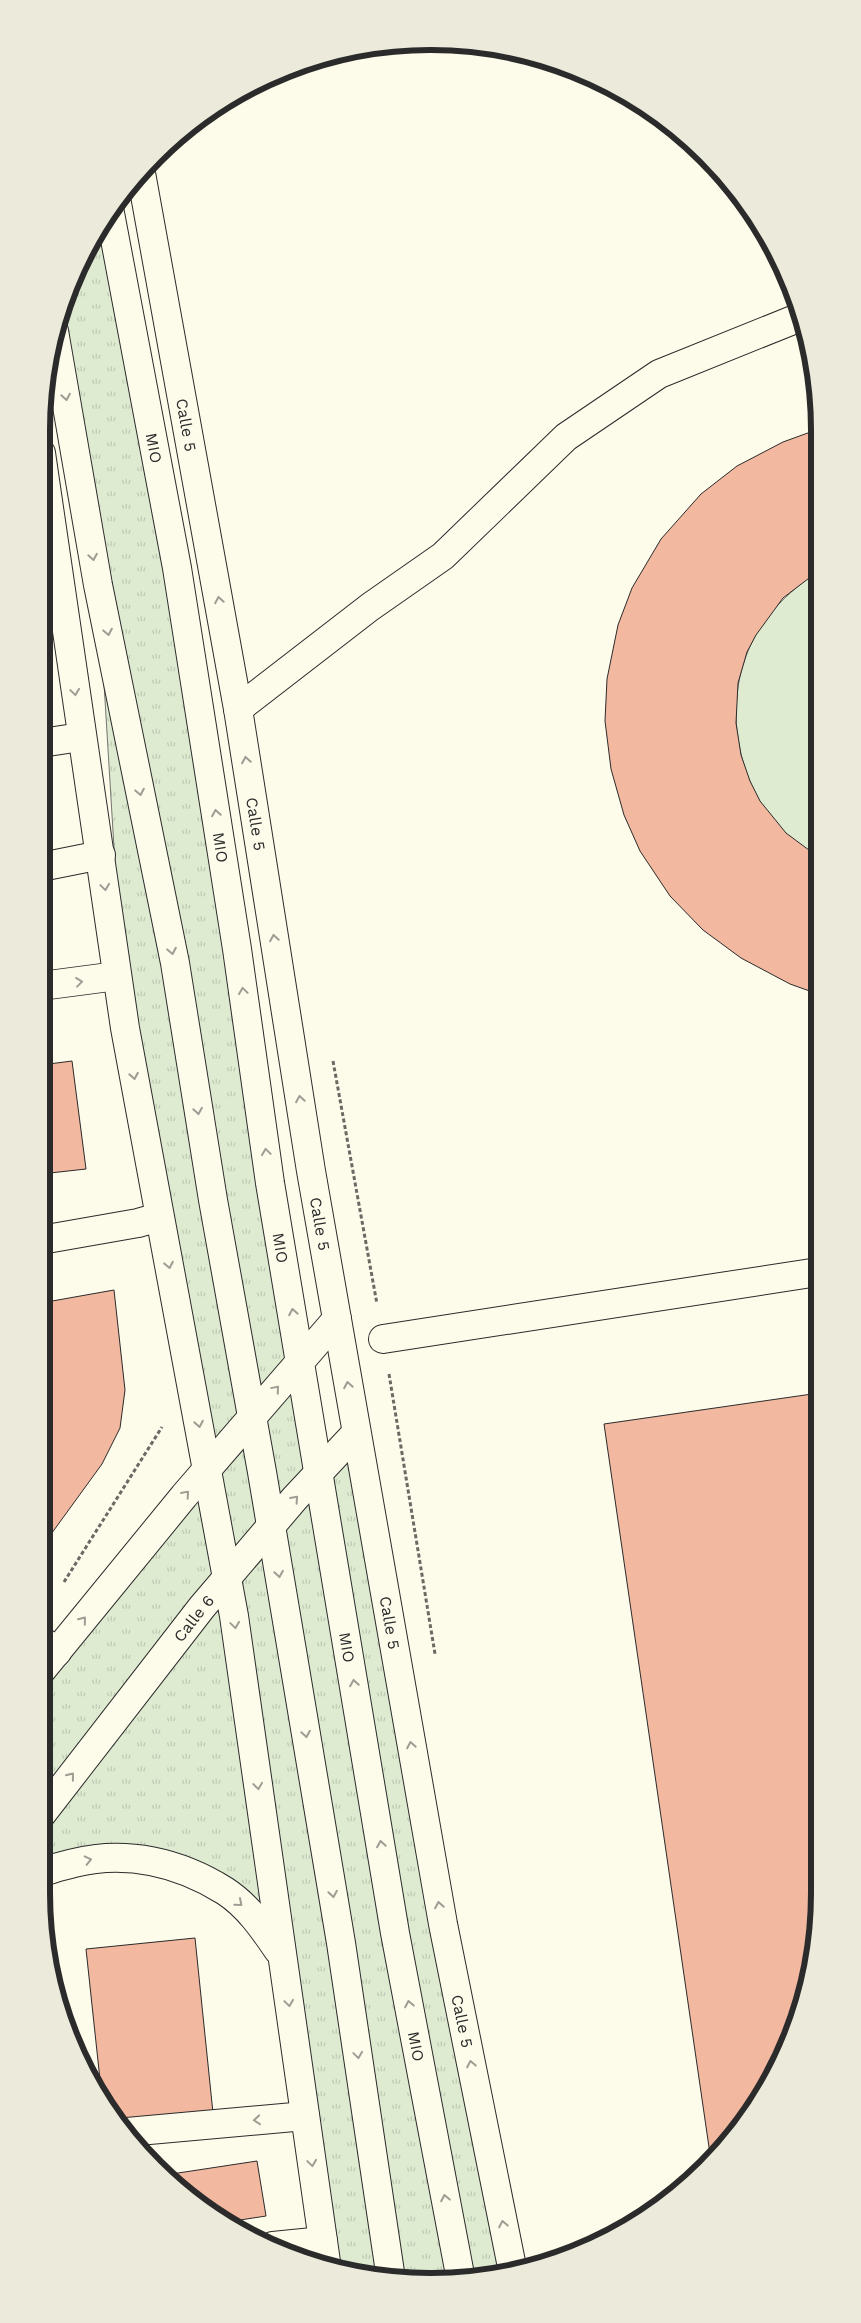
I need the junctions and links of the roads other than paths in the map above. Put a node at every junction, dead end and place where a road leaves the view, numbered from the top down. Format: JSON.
{"nodes":[{"id":1,"x":143,"y":182,"type":"edge"},
{"id":2,"x":112,"y":223,"type":"edge"},
{"id":3,"x":794,"y":319,"type":"edge"},
{"id":4,"x":58,"y":353,"type":"edge"},
{"id":5,"x":50,"y":580,"type":"edge"},
{"id":6,"x":51,"y":594,"type":"edge"},
{"id":7,"x":238,"y":709,"type":"junction"},
{"id":8,"x":82,"y":737,"type":"junction"},
{"id":9,"x":50,"y":742,"type":"edge"},
{"id":10,"x":101,"y":856,"type":"junction"},
{"id":11,"x":50,"y":865,"type":"edge"},
{"id":12,"x":117,"y":976,"type":"junction"},
{"id":13,"x":50,"y":985,"type":"edge"},
{"id":14,"x":159,"y":1217,"type":"junction"},
{"id":15,"x":50,"y":1238,"type":"edge"},
{"id":16,"x":811,"y":1273,"type":"edge"},
{"id":17,"x":337,"y":1319,"type":"junction"},
{"id":18,"x":383,"y":1339,"type":"dead end"},
{"id":19,"x":301,"y":1360,"type":"junction"},
{"id":20,"x":252,"y":1418,"type":"junction"},
{"id":21,"x":356,"y":1433,"type":"junction"},
{"id":22,"x":207,"y":1470,"type":"junction"},
{"id":23,"x":319,"y":1473,"type":"junction"},
{"id":24,"x":271,"y":1526,"type":"junction"},
{"id":25,"x":227,"y":1577,"type":"junction"},
{"id":26,"x":50,"y":1651,"type":"edge"},
{"id":27,"x":50,"y":1803,"type":"edge"},
{"id":28,"x":50,"y":1869,"type":"edge"},
{"id":29,"x":282,"y":1954,"type":"junction"},
{"id":30,"x":305,"y":2116,"type":"junction"},
{"id":31,"x":135,"y":2131,"type":"edge"},
{"id":32,"x":297,"y":2249,"type":"edge"},
{"id":33,"x":325,"y":2252,"type":"edge"},
{"id":34,"x":511,"y":2264,"type":"edge"},
{"id":35,"x":390,"y":2271,"type":"edge"},
{"id":36,"x":459,"y":2272,"type":"edge"}],
"edges":[{"from":7,"to":1,"type":"main road","name":"Calle 5","one_way":true},
{"from":19,"to":2,"type":"main road","name":"MIO","one_way":true},
{"from":3,"to":7,"type":"main road"},
{"from":4,"to":20,"type":"main road","one_way":true},
{"from":5,"to":6,"type":"main road"},
{"from":6,"to":8,"type":"main road","one_way":true},
{"from":17,"to":7,"type":"main road","name":"Calle 5","one_way":true},
{"from":8,"to":9,"type":"main road"},
{"from":8,"to":10,"type":"main road"},
{"from":10,"to":11,"type":"main road"},
{"from":10,"to":12,"type":"main road","one_way":true},
{"from":13,"to":12,"type":"main road","one_way":true},
{"from":12,"to":14,"type":"main road","one_way":true},
{"from":14,"to":15,"type":"main road"},
{"from":14,"to":22,"type":"main road","one_way":true},
{"from":16,"to":18,"type":"main road"},
{"from":17,"to":19,"type":"main road"},
{"from":21,"to":17,"type":"main road","name":"Calle 5","one_way":true},
{"from":20,"to":19,"type":"main road","one_way":true},
{"from":19,"to":23,"type":"main road","name":"MIO"},
{"from":20,"to":22,"type":"main road"},
{"from":20,"to":24,"type":"main road"},
{"from":21,"to":23,"type":"main road","name":"Calle 6"},
{"from":34,"to":21,"type":"main road","name":"Calle 5","one_way":true},
{"from":22,"to":25,"type":"main road"},
{"from":26,"to":22,"type":"main road","one_way":true},
{"from":24,"to":23,"type":"main road","name":"Calle 6","one_way":true},
{"from":36,"to":23,"type":"main road","name":"MIO","one_way":true},
{"from":24,"to":25,"type":"main road","name":"Calle 6"},
{"from":24,"to":35,"type":"main road","one_way":true},
{"from":27,"to":25,"type":"main road","name":"Calle 6","one_way":true},
{"from":25,"to":29,"type":"main road","one_way":true},
{"from":28,"to":29,"type":"main road","one_way":true},
{"from":29,"to":30,"type":"main road","one_way":true},
{"from":30,"to":31,"type":"main road","one_way":true},
{"from":30,"to":33,"type":"main road","one_way":true},
{"from":32,"to":33,"type":"main road"}]}
